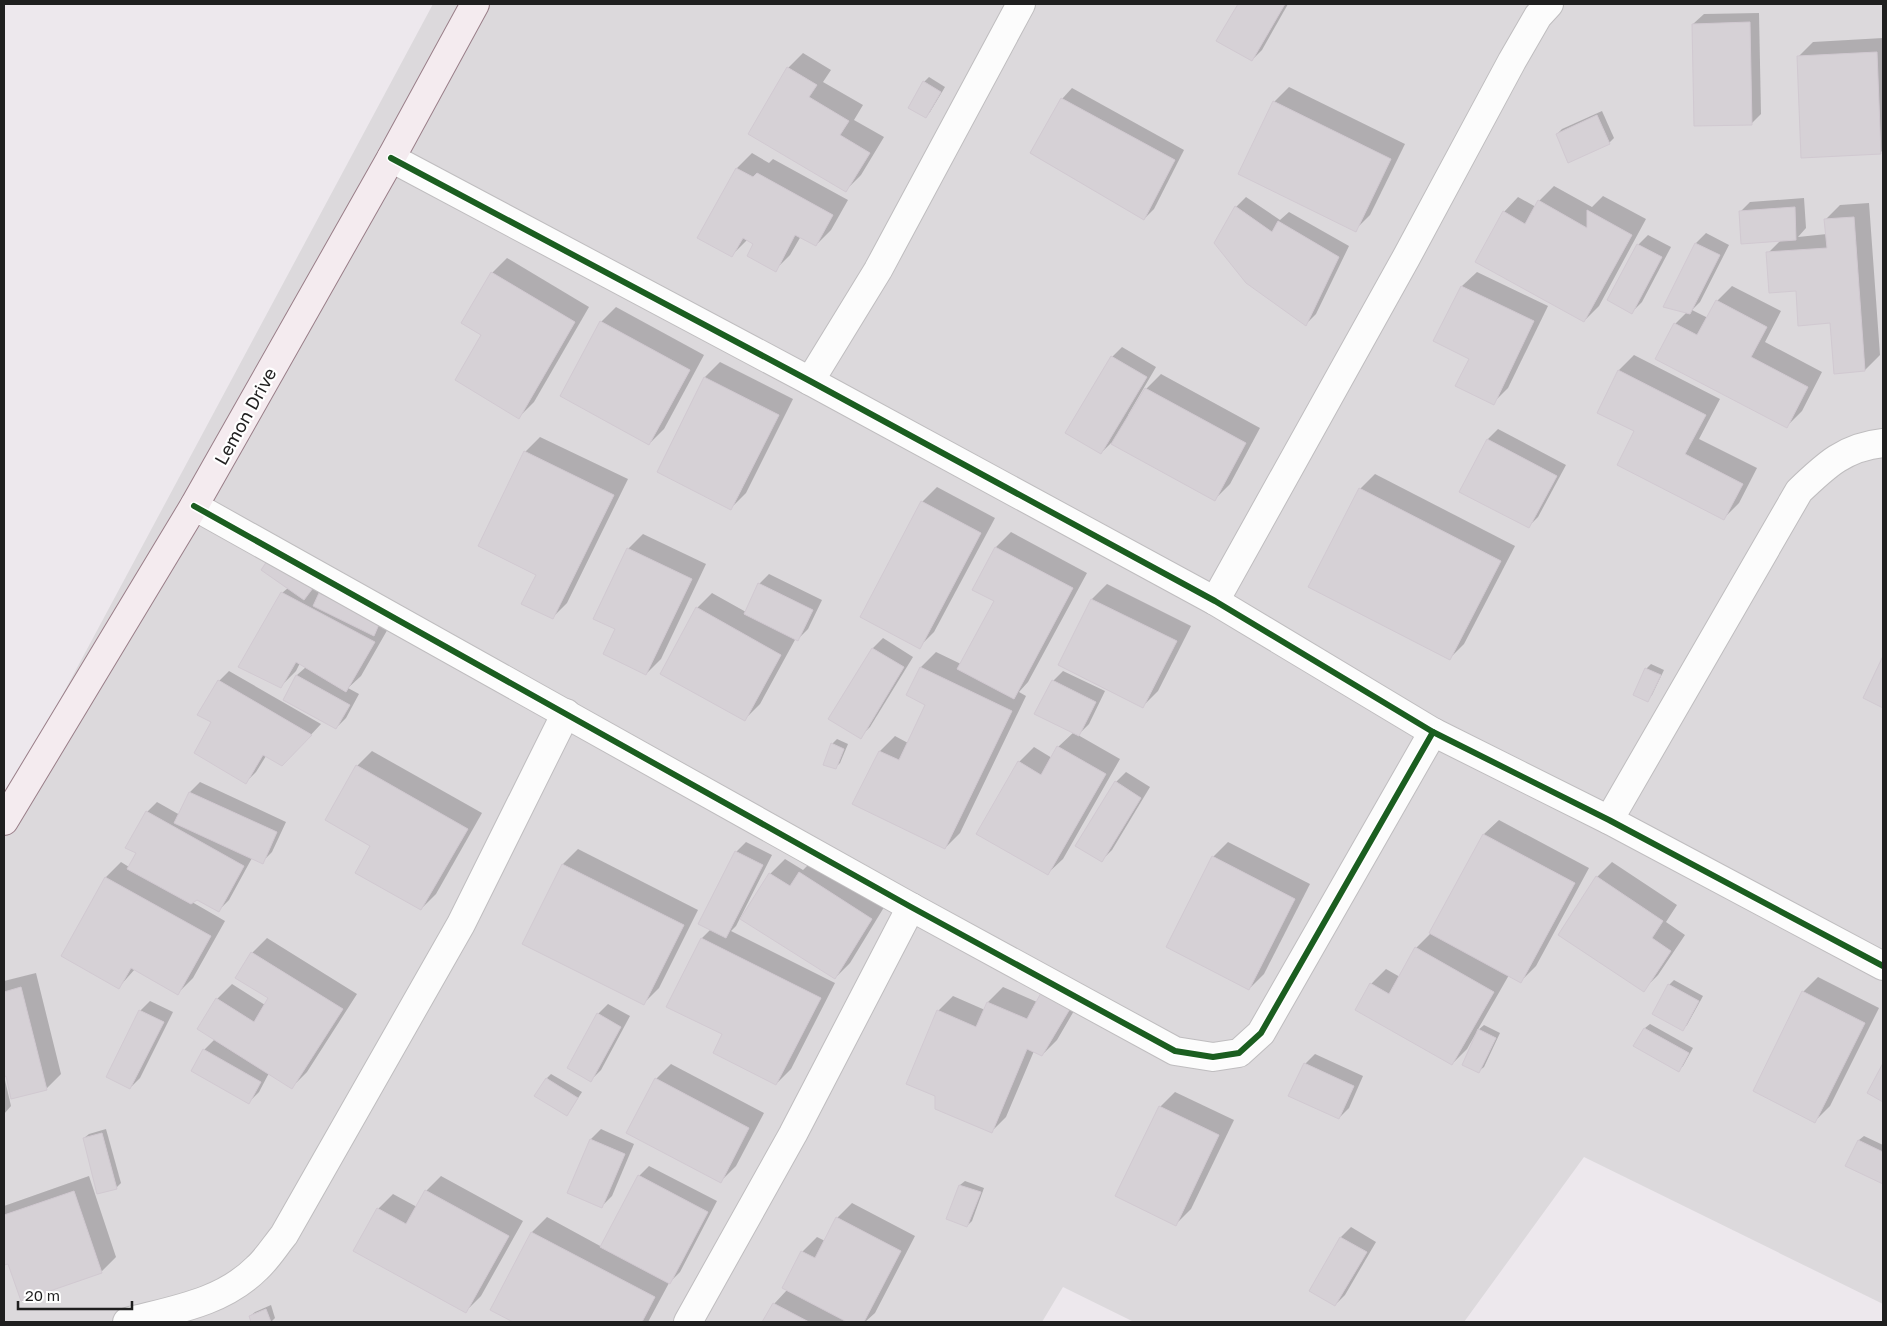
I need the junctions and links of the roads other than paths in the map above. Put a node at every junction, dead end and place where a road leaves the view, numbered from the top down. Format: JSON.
{"nodes":[{"id":1,"x":475,"y":4,"type":"edge"},
{"id":2,"x":1021,"y":4,"type":"edge"},
{"id":3,"x":1549,"y":4,"type":"edge"},
{"id":4,"x":391,"y":158,"type":"junction"},
{"id":5,"x":810,"y":381,"type":"junction"},
{"id":6,"x":1883,"y":443,"type":"edge"},
{"id":7,"x":194,"y":506,"type":"junction"},
{"id":8,"x":1215,"y":600,"type":"junction"},
{"id":9,"x":566,"y":713,"type":"junction"},
{"id":10,"x":1433,"y":732,"type":"junction"},
{"id":11,"x":1609,"y":820,"type":"junction"},
{"id":12,"x":4,"y":821,"type":"edge"},
{"id":13,"x":911,"y":907,"type":"junction"},
{"id":14,"x":1883,"y":966,"type":"edge"},
{"id":15,"x":127,"y":1322,"type":"edge"},
{"id":16,"x":688,"y":1322,"type":"edge"}],
"edges":[{"from":1,"to":4,"type":"street","name":"Lemon Drive"},
{"from":2,"to":5,"type":"street"},
{"from":3,"to":8,"type":"street"},
{"from":4,"to":5,"type":"street"},
{"from":4,"to":7,"type":"street","name":"Lemon Drive"},
{"from":5,"to":8,"type":"street"},
{"from":6,"to":11,"type":"street"},
{"from":7,"to":9,"type":"street"},
{"from":7,"to":12,"type":"street","name":"Lemon Drive"},
{"from":8,"to":10,"type":"street"},
{"from":9,"to":13,"type":"street"},
{"from":9,"to":15,"type":"street"},
{"from":10,"to":11,"type":"street"},
{"from":10,"to":13,"type":"street"},
{"from":11,"to":14,"type":"street"},
{"from":13,"to":16,"type":"street"}]}
